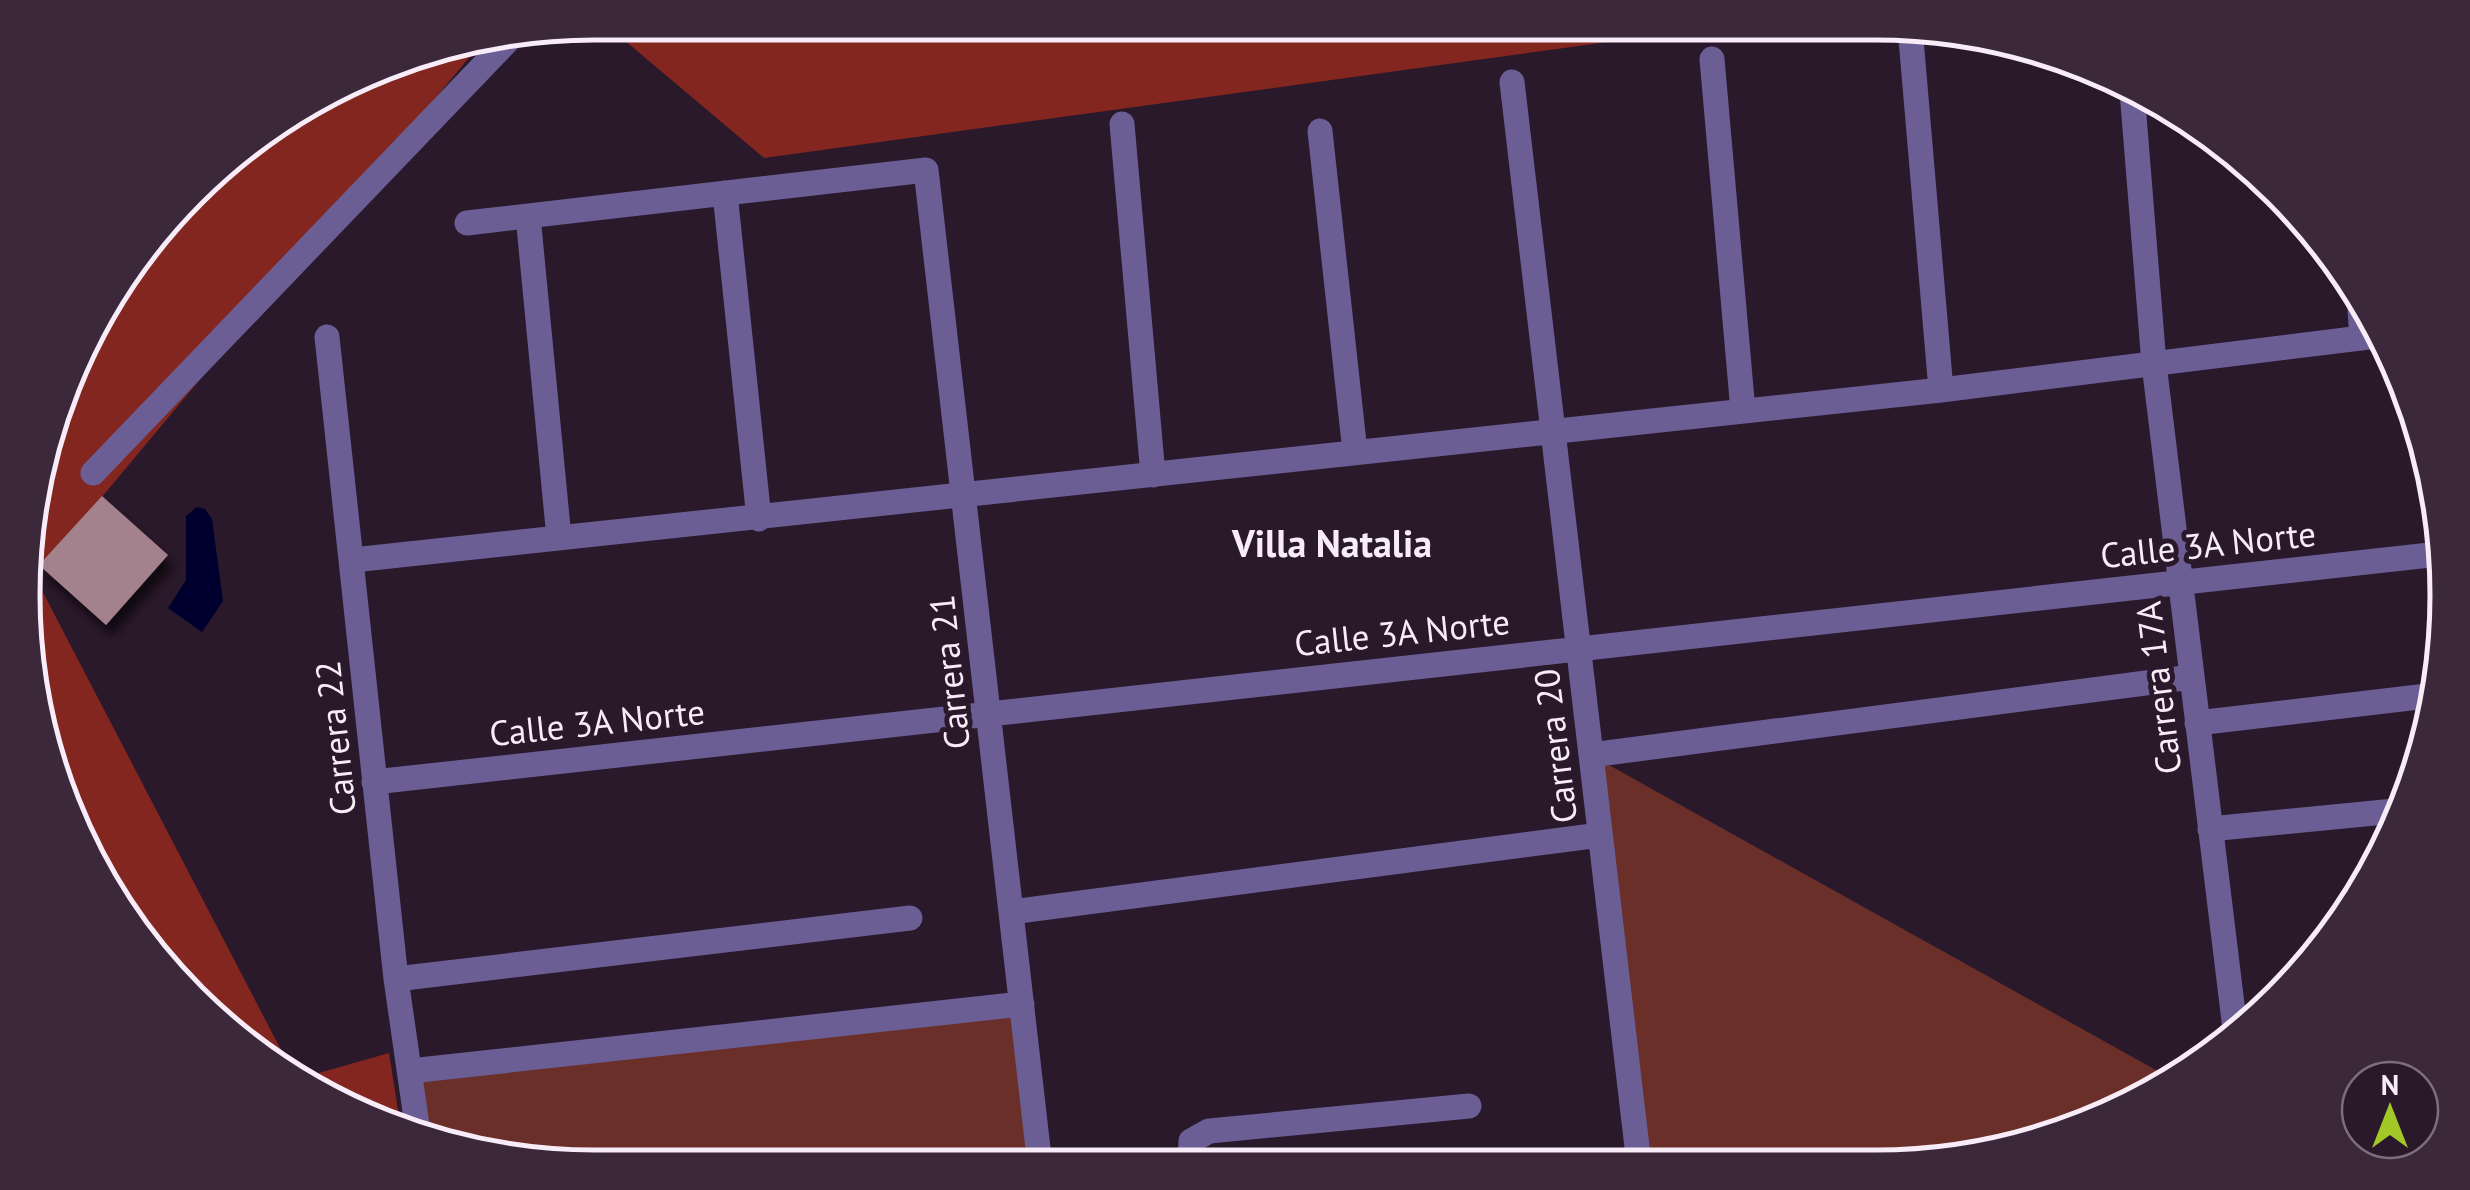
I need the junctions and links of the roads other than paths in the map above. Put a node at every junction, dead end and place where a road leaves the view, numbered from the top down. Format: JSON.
{"nodes":[{"id":1,"x":1911,"y":41,"type":"edge"},
{"id":2,"x":500,"y":49,"type":"edge"},
{"id":3,"x":1712,"y":60,"type":"dead end"},
{"id":4,"x":1512,"y":82,"type":"dead end"},
{"id":5,"x":2133,"y":104,"type":"edge"},
{"id":6,"x":1122,"y":124,"type":"dead end"},
{"id":7,"x":1320,"y":131,"type":"dead end"},
{"id":8,"x":725,"y":192,"type":"junction"},
{"id":9,"x":528,"y":216,"type":"junction"},
{"id":10,"x":467,"y":223,"type":"dead end"},
{"id":11,"x":327,"y":337,"type":"dead end"},
{"id":12,"x":2366,"y":337,"type":"edge"},
{"id":13,"x":2154,"y":364,"type":"junction"},
{"id":14,"x":1941,"y":390,"type":"junction"},
{"id":15,"x":1743,"y":411,"type":"junction"},
{"id":16,"x":1552,"y":432,"type":"junction"},
{"id":17,"x":1354,"y":452,"type":"junction"},
{"id":18,"x":93,"y":472,"type":"dead end"},
{"id":19,"x":1153,"y":476,"type":"junction"},
{"id":20,"x":964,"y":496,"type":"junction"},
{"id":21,"x":759,"y":518,"type":"junction"},
{"id":22,"x":559,"y":538,"type":"junction"},
{"id":23,"x":2429,"y":555,"type":"edge"},
{"id":24,"x":353,"y":560,"type":"junction"},
{"id":25,"x":2180,"y":582,"type":"junction"},
{"id":26,"x":1578,"y":648,"type":"junction"},
{"id":27,"x":2192,"y":677,"type":"junction"},
{"id":28,"x":2420,"y":697,"type":"edge"},
{"id":29,"x":989,"y":713,"type":"junction"},
{"id":30,"x":2197,"y":723,"type":"junction"},
{"id":31,"x":1591,"y":755,"type":"junction"},
{"id":32,"x":374,"y":782,"type":"junction"},
{"id":33,"x":2386,"y":812,"type":"edge"},
{"id":34,"x":2210,"y":830,"type":"junction"},
{"id":35,"x":1600,"y":834,"type":"junction"},
{"id":36,"x":1012,"y":912,"type":"junction"},
{"id":37,"x":910,"y":918,"type":"dead end"},
{"id":38,"x":396,"y":979,"type":"junction"},
{"id":39,"x":1022,"y":1004,"type":"junction"},
{"id":40,"x":2234,"y":1018,"type":"edge"},
{"id":41,"x":410,"y":1070,"type":"junction"},
{"id":42,"x":1470,"y":1106,"type":"dead end"},
{"id":43,"x":417,"y":1121,"type":"edge"},
{"id":44,"x":1038,"y":1150,"type":"edge"},
{"id":45,"x":1191,"y":1150,"type":"edge"},
{"id":46,"x":1637,"y":1150,"type":"edge"}],
"edges":[{"from":1,"to":14,"type":"street"},
{"from":2,"to":18,"type":"street"},
{"from":3,"to":15,"type":"street"},
{"from":4,"to":16,"type":"street","name":"Carrera 20"},
{"from":5,"to":13,"type":"street","name":"Carrera 17A"},
{"from":6,"to":19,"type":"street"},
{"from":7,"to":17,"type":"street"},
{"from":8,"to":9,"type":"street"},
{"from":8,"to":20,"type":"street","name":"Carrera 21"},
{"from":8,"to":21,"type":"street"},
{"from":9,"to":10,"type":"street"},
{"from":9,"to":22,"type":"street"},
{"from":11,"to":24,"type":"street","name":"Carrera 22"},
{"from":12,"to":13,"type":"street"},
{"from":13,"to":14,"type":"street"},
{"from":13,"to":25,"type":"street","name":"Carrera 17A"},
{"from":14,"to":15,"type":"street"},
{"from":15,"to":16,"type":"street"},
{"from":16,"to":17,"type":"street"},
{"from":16,"to":26,"type":"street","name":"Carrera 20"},
{"from":17,"to":19,"type":"street"},
{"from":19,"to":20,"type":"street"},
{"from":20,"to":21,"type":"street"},
{"from":20,"to":29,"type":"street","name":"Carrera 21"},
{"from":21,"to":22,"type":"street"},
{"from":22,"to":24,"type":"street"},
{"from":23,"to":25,"type":"street","name":"Calle 3A Norte"},
{"from":24,"to":32,"type":"street","name":"Carrera 22"},
{"from":25,"to":26,"type":"street","name":"Calle 3A Norte"},
{"from":25,"to":27,"type":"street","name":"Carrera 17A"},
{"from":26,"to":29,"type":"street","name":"Calle 3A Norte"},
{"from":26,"to":31,"type":"street","name":"Carrera 20"},
{"from":27,"to":30,"type":"street","name":"Carrera 17A"},
{"from":27,"to":31,"type":"street"},
{"from":28,"to":30,"type":"street"},
{"from":29,"to":32,"type":"street","name":"Calle 3A Norte"},
{"from":29,"to":36,"type":"street","name":"Carrera 21"},
{"from":30,"to":34,"type":"street","name":"Carrera 17A"},
{"from":31,"to":35,"type":"street","name":"Carrera 20"},
{"from":32,"to":38,"type":"street","name":"Carrera 22"},
{"from":33,"to":34,"type":"street"},
{"from":34,"to":40,"type":"street","name":"Carrera 17A"},
{"from":35,"to":36,"type":"street"},
{"from":35,"to":46,"type":"street","name":"Carrera 20"},
{"from":36,"to":39,"type":"street","name":"Carrera 21"},
{"from":37,"to":38,"type":"street"},
{"from":38,"to":41,"type":"street","name":"Carrera 22"},
{"from":39,"to":41,"type":"street"},
{"from":39,"to":44,"type":"street","name":"Carrera 21"},
{"from":41,"to":43,"type":"street","name":"Carrera 22"},
{"from":42,"to":45,"type":"street"}]}
